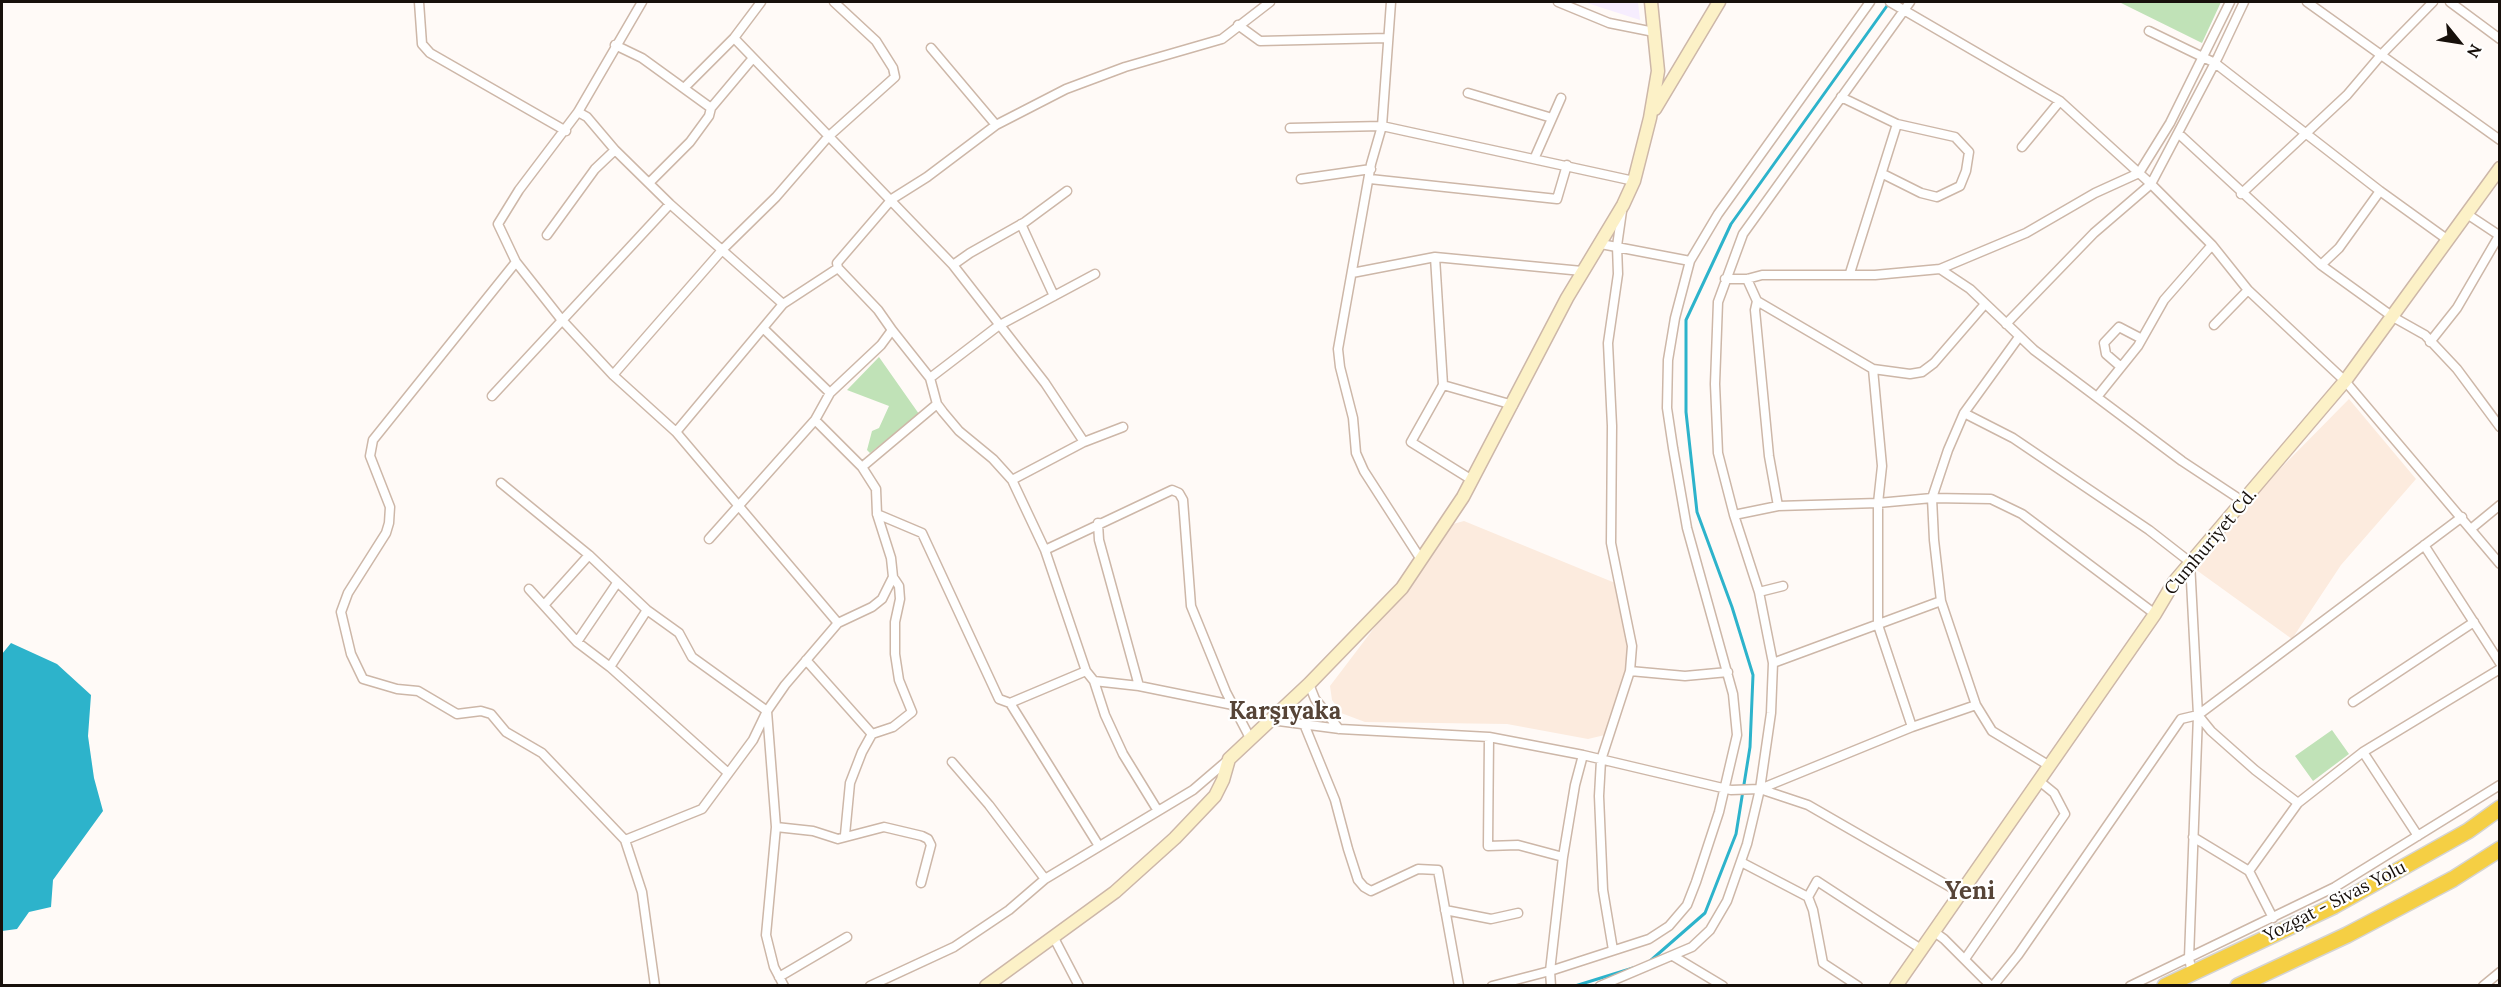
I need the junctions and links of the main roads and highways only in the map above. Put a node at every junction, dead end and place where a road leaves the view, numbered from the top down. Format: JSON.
{"nodes":[{"id":1,"x":2499,"y":808,"type":"edge"},
{"id":2,"x":2499,"y":849,"type":"edge"},
{"id":3,"x":2165,"y":986,"type":"edge"},
{"id":4,"x":2238,"y":986,"type":"edge"}],
"edges":[{"from":1,"to":3,"type":"highway","name":"Yozgat - Sivas Yolu"},
{"from":2,"to":4,"type":"highway","name":"Yozgat - Sivas Yolu"}]}
